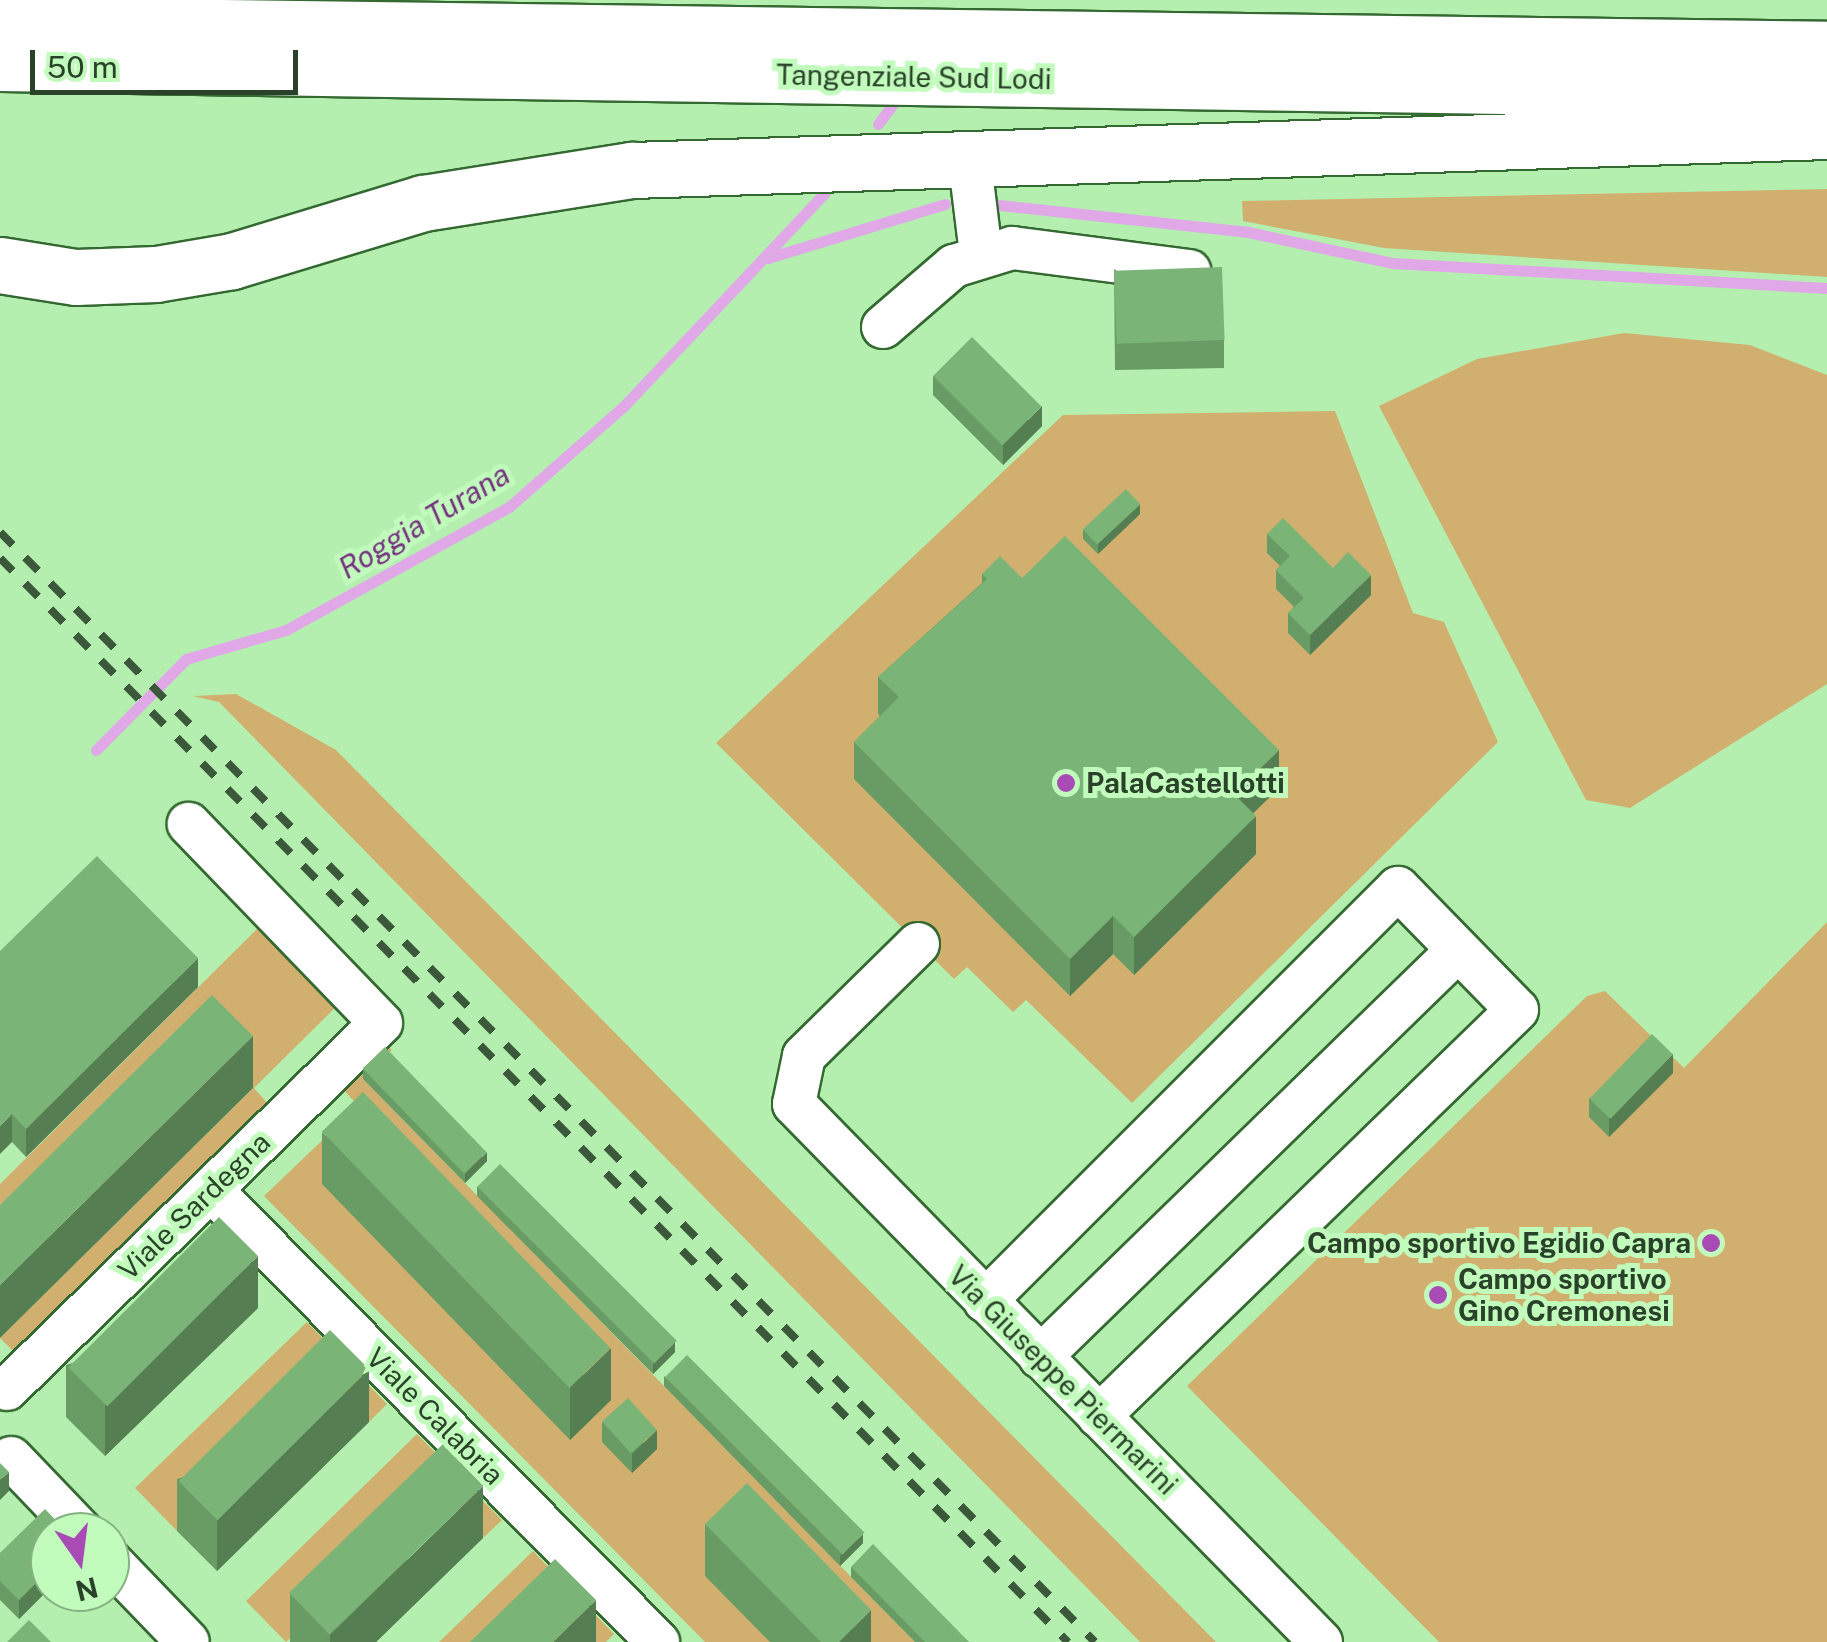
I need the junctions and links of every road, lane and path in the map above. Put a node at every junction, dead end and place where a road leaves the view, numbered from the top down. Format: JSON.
{"nodes":[{"id":1,"x":829,"y":0,"type":"edge"},
{"id":2,"x":0,"y":24,"type":"edge"},
{"id":3,"x":1028,"y":36,"type":"junction"},
{"id":4,"x":1827,"y":49,"type":"edge"},
{"id":5,"x":0,"y":63,"type":"edge"},
{"id":6,"x":1827,"y":91,"type":"edge"},
{"id":7,"x":1827,"y":131,"type":"edge"},
{"id":8,"x":968,"y":156,"type":"junction"},
{"id":9,"x":981,"y":254,"type":"junction"},
{"id":10,"x":0,"y":266,"type":"edge"},
{"id":11,"x":1190,"y":271,"type":"edge"},
{"id":12,"x":883,"y":328,"type":"dead end"},
{"id":13,"x":189,"y":824,"type":"dead end"},
{"id":14,"x":918,"y":944,"type":"dead end"},
{"id":15,"x":1458,"y":950,"type":"junction"},
{"id":16,"x":211,"y":1190,"type":"junction"},
{"id":17,"x":985,"y":1301,"type":"junction"},
{"id":18,"x":1040,"y":1357,"type":"junction"},
{"id":19,"x":7,"y":1388,"type":"dead end"},
{"id":20,"x":1099,"y":1416,"type":"junction"},
{"id":21,"x":12,"y":1458,"type":"dead end"},
{"id":22,"x":63,"y":1512,"type":"edge"},
{"id":23,"x":130,"y":1582,"type":"edge"},
{"id":24,"x":188,"y":1642,"type":"edge"},
{"id":25,"x":658,"y":1642,"type":"edge"},
{"id":26,"x":1321,"y":1642,"type":"edge"}],
"edges":[{"from":1,"to":3,"type":"highway"},
{"from":2,"to":3,"type":"highway","name":"Tangenziale Sud Lodi"},
{"from":3,"to":4,"type":"highway","name":"Tangenziale Sud Lodi"},
{"from":5,"to":6,"type":"highway","name":"Tangenziale Sud Lodi"},
{"from":7,"to":8,"type":"highway"},
{"from":8,"to":9,"type":"street"},
{"from":8,"to":10,"type":"highway"},
{"from":9,"to":11,"type":"street"},
{"from":9,"to":12,"type":"street"},
{"from":13,"to":16,"type":"street","name":"Viale Sardegna"},
{"from":14,"to":17,"type":"street","name":"Via Giuseppe Piermarini"},
{"from":15,"to":17,"type":"street"},
{"from":15,"to":18,"type":"street"},
{"from":15,"to":20,"type":"street"},
{"from":16,"to":19,"type":"street","name":"Viale Sardegna"},
{"from":16,"to":25,"type":"street","name":"Viale Calabria"},
{"from":17,"to":18,"type":"street","name":"Via Giuseppe Piermarini"},
{"from":18,"to":20,"type":"street","name":"Via Giuseppe Piermarini"},
{"from":20,"to":26,"type":"street","name":"Via Giuseppe Piermarini"},
{"from":21,"to":22,"type":"street"},
{"from":23,"to":24,"type":"street"}]}
